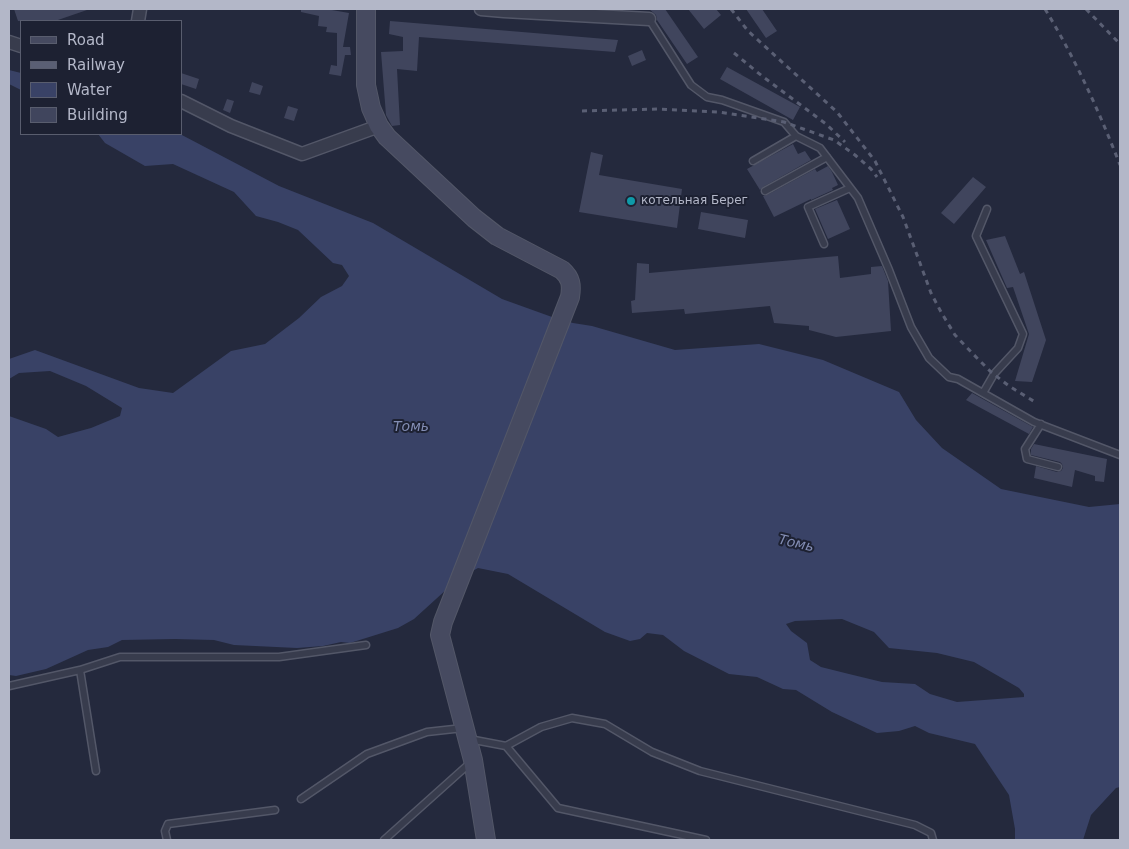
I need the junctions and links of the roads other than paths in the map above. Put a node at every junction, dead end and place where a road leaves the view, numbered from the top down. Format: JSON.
{"nodes":[{"id":1,"x":366,"y":9,"type":"edge"},
{"id":2,"x":481,"y":9,"type":"edge"},
{"id":3,"x":645,"y":14,"type":"edge"},
{"id":4,"x":182,"y":102,"type":"edge"},
{"id":5,"x":379,"y":126,"type":"junction"},
{"id":6,"x":796,"y":136,"type":"junction"},
{"id":7,"x":827,"y":157,"type":"junction"},
{"id":8,"x":753,"y":161,"type":"dead end"},
{"id":9,"x":850,"y":188,"type":"junction"},
{"id":10,"x":764,"y":191,"type":"dead end"},
{"id":11,"x":987,"y":209,"type":"dead end"},
{"id":12,"x":824,"y":244,"type":"dead end"},
{"id":13,"x":983,"y":393,"type":"junction"},
{"id":14,"x":1041,"y":424,"type":"junction"},
{"id":15,"x":1120,"y":455,"type":"edge"},
{"id":16,"x":1058,"y":467,"type":"dead end"},
{"id":17,"x":366,"y":645,"type":"dead end"},
{"id":18,"x":80,"y":670,"type":"junction"},
{"id":19,"x":9,"y":686,"type":"edge"},
{"id":20,"x":466,"y":734,"type":"junction"},
{"id":21,"x":506,"y":746,"type":"junction"},
{"id":22,"x":473,"y":760,"type":"junction"},
{"id":23,"x":96,"y":771,"type":"dead end"},
{"id":24,"x":301,"y":799,"type":"dead end"},
{"id":25,"x":275,"y":810,"type":"dead end"},
{"id":26,"x":167,"y":840,"type":"edge"},
{"id":27,"x":384,"y":840,"type":"edge"},
{"id":28,"x":486,"y":840,"type":"edge"},
{"id":29,"x":706,"y":840,"type":"edge"},
{"id":30,"x":933,"y":840,"type":"edge"}],
"edges":[{"from":1,"to":5,"type":"main road"},
{"from":2,"to":3,"type":"street"},
{"from":3,"to":6,"type":"lane"},
{"from":4,"to":5,"type":"street"},
{"from":5,"to":20,"type":"main road"},
{"from":6,"to":7,"type":"lane"},
{"from":6,"to":8,"type":"lane"},
{"from":7,"to":9,"type":"lane"},
{"from":7,"to":10,"type":"lane"},
{"from":9,"to":12,"type":"lane"},
{"from":9,"to":13,"type":"lane"},
{"from":11,"to":13,"type":"lane"},
{"from":13,"to":14,"type":"lane"},
{"from":14,"to":15,"type":"lane"},
{"from":14,"to":16,"type":"lane"},
{"from":17,"to":18,"type":"lane"},
{"from":18,"to":19,"type":"lane"},
{"from":18,"to":23,"type":"lane"},
{"from":20,"to":21,"type":"lane"},
{"from":20,"to":22,"type":"main road"},
{"from":20,"to":24,"type":"lane"},
{"from":21,"to":29,"type":"lane"},
{"from":21,"to":30,"type":"lane"},
{"from":22,"to":27,"type":"lane"},
{"from":22,"to":28,"type":"main road"},
{"from":25,"to":26,"type":"lane"}]}
